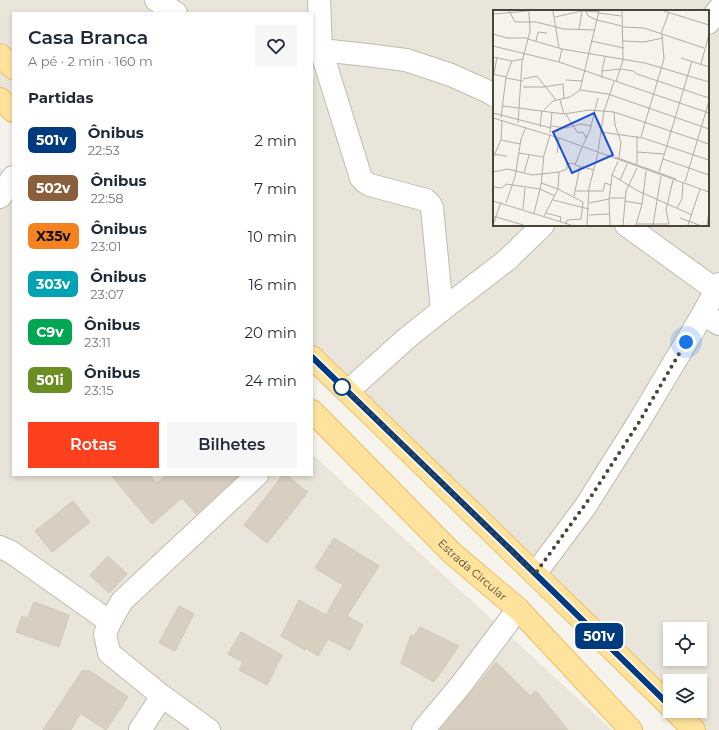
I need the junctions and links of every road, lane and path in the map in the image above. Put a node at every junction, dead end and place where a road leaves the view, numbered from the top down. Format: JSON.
{"nodes":[{"id":1,"x":156,"y":0,"type":"edge"},
{"id":2,"x":318,"y":0,"type":"edge"},
{"id":3,"x":719,"y":9,"type":"edge"},
{"id":4,"x":174,"y":12,"type":"edge"},
{"id":5,"x":709,"y":22,"type":"edge"},
{"id":6,"x":316,"y":49,"type":"edge"},
{"id":7,"x":0,"y":55,"type":"edge"},
{"id":8,"x":12,"y":67,"type":"edge"},
{"id":9,"x":493,"y":94,"type":"edge"},
{"id":10,"x":0,"y":99,"type":"edge"},
{"id":11,"x":12,"y":110,"type":"edge"},
{"id":12,"x":12,"y":179,"type":"edge"},
{"id":13,"x":0,"y":197,"type":"edge"},
{"id":14,"x":542,"y":226,"type":"edge"},
{"id":15,"x":627,"y":226,"type":"edge"},
{"id":16,"x":717,"y":287,"type":"edge"},
{"id":17,"x":442,"y":310,"type":"junction"},
{"id":18,"x":711,"y":319,"type":"edge"},
{"id":19,"x":313,"y":358,"type":"edge"},
{"id":20,"x":348,"y":391,"type":"junction"},
{"id":21,"x":314,"y":418,"type":"edge"},
{"id":22,"x":256,"y":476,"type":"edge"},
{"id":23,"x":0,"y":547,"type":"edge"},
{"id":24,"x":535,"y":574,"type":"junction"},
{"id":25,"x":518,"y":609,"type":"junction"},
{"id":26,"x":110,"y":622,"type":"junction"},
{"id":27,"x":162,"y":696,"type":"junction"},
{"id":28,"x":663,"y":699,"type":"edge"},
{"id":29,"x":682,"y":718,"type":"edge"},
{"id":30,"x":140,"y":730,"type":"edge"},
{"id":31,"x":209,"y":730,"type":"edge"},
{"id":32,"x":424,"y":730,"type":"edge"},
{"id":33,"x":632,"y":730,"type":"edge"},
{"id":34,"x":694,"y":730,"type":"edge"}],
"edges":[{"from":1,"to":4,"type":"street"},
{"from":2,"to":6,"type":"street"},
{"from":3,"to":5,"type":"street"},
{"from":6,"to":9,"type":"street"},
{"from":6,"to":17,"type":"street"},
{"from":7,"to":8,"type":"main road"},
{"from":10,"to":11,"type":"main road"},
{"from":12,"to":13,"type":"street"},
{"from":14,"to":17,"type":"street"},
{"from":15,"to":16,"type":"street"},
{"from":16,"to":18,"type":"street"},
{"from":17,"to":20,"type":"street"},
{"from":18,"to":24,"type":"street"},
{"from":19,"to":20,"type":"main road"},
{"from":20,"to":24,"type":"main road"},
{"from":21,"to":25,"type":"main road","name":"Estrada Circular"},
{"from":22,"to":26,"type":"street"},
{"from":23,"to":26,"type":"street"},
{"from":24,"to":28,"type":"main road"},
{"from":25,"to":32,"type":"street"},
{"from":25,"to":33,"type":"main road","name":"Estrada Circular"},
{"from":26,"to":27,"type":"street"},
{"from":27,"to":30,"type":"street"},
{"from":27,"to":31,"type":"street"},
{"from":29,"to":34,"type":"main road"}]}
